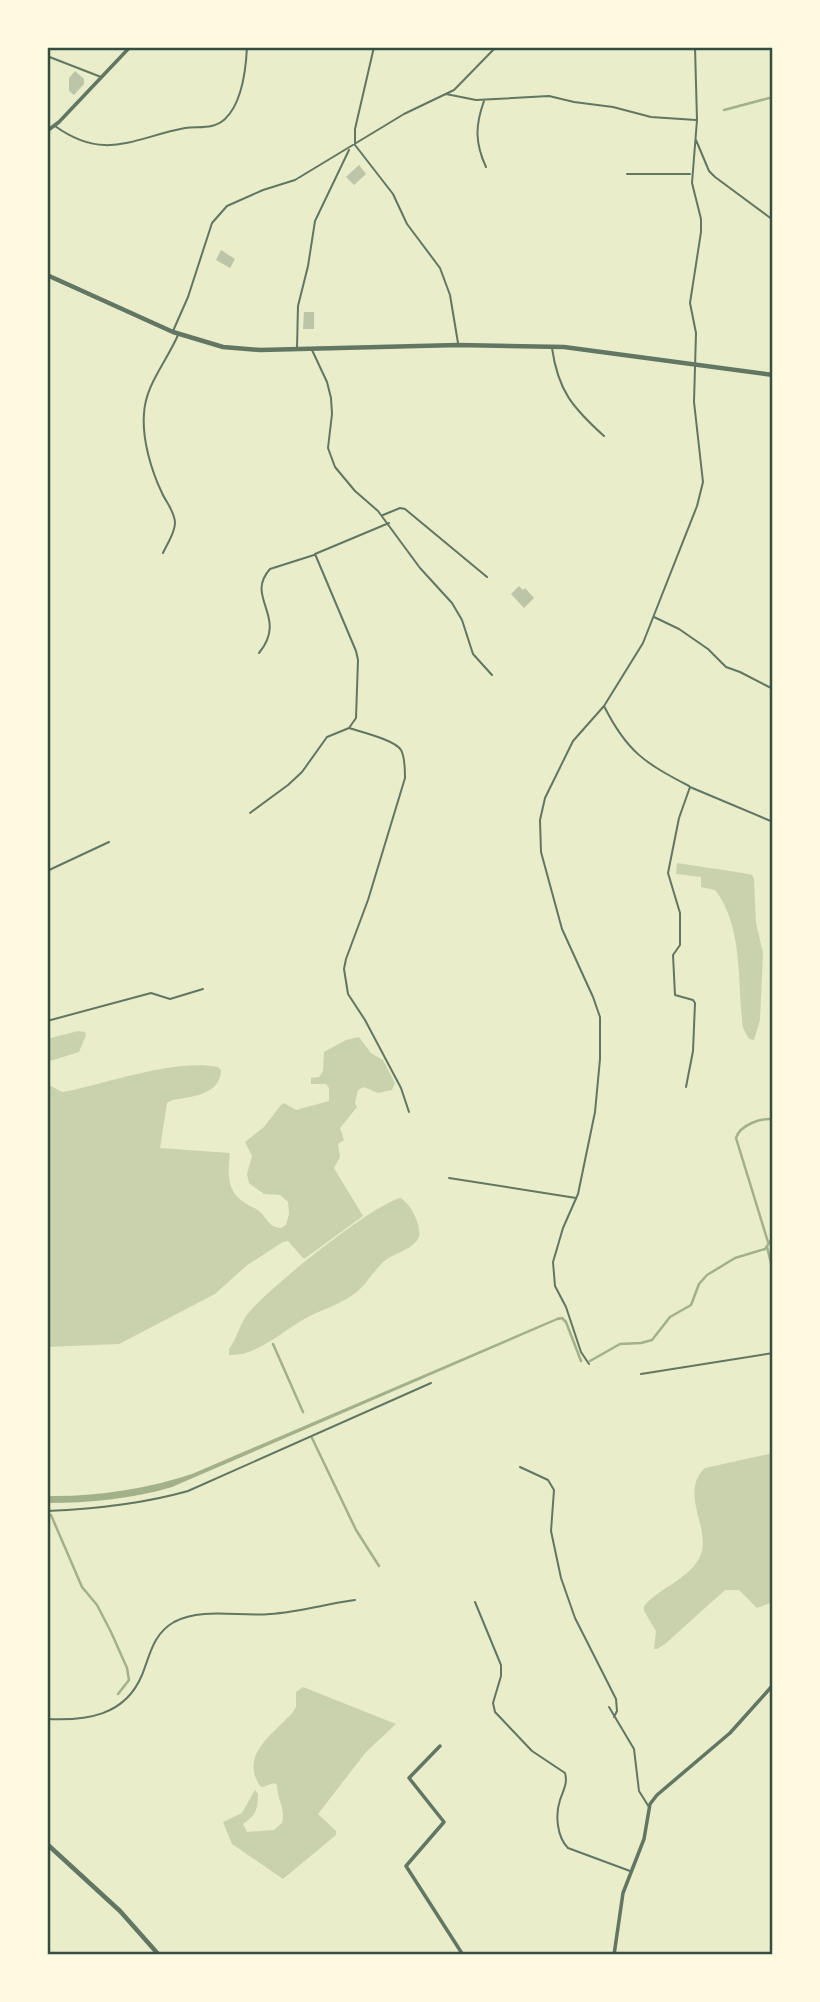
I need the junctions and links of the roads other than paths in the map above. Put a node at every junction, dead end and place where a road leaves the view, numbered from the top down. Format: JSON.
{"nodes":[{"id":1,"x":130,"y":47,"type":"edge"},
{"id":2,"x":247,"y":47,"type":"edge"},
{"id":3,"x":374,"y":47,"type":"edge"},
{"id":4,"x":496,"y":47,"type":"edge"},
{"id":5,"x":695,"y":47,"type":"edge"},
{"id":6,"x":47,"y":56,"type":"edge"},
{"id":7,"x":102,"y":78,"type":"junction"},
{"id":8,"x":446,"y":94,"type":"junction"},
{"id":9,"x":484,"y":100,"type":"junction"},
{"id":10,"x":697,"y":120,"type":"junction"},
{"id":11,"x":54,"y":125,"type":"junction"},
{"id":12,"x":47,"y":131,"type":"edge"},
{"id":13,"x":695,"y":139,"type":"junction"},
{"id":14,"x":355,"y":145,"type":"junction"},
{"id":15,"x":350,"y":149,"type":"junction"},
{"id":16,"x":486,"y":167,"type":"dead end"},
{"id":17,"x":627,"y":174,"type":"dead end"},
{"id":18,"x":691,"y":174,"type":"junction"},
{"id":19,"x":773,"y":220,"type":"edge"},
{"id":20,"x":47,"y":275,"type":"edge"},
{"id":21,"x":175,"y":333,"type":"junction"},
{"id":22,"x":458,"y":345,"type":"junction"},
{"id":23,"x":552,"y":347,"type":"junction"},
{"id":24,"x":297,"y":349,"type":"junction"},
{"id":25,"x":312,"y":349,"type":"junction"},
{"id":26,"x":693,"y":366,"type":"junction"},
{"id":27,"x":773,"y":375,"type":"edge"},
{"id":28,"x":604,"y":436,"type":"dead end"},
{"id":29,"x":382,"y":515,"type":"junction"},
{"id":30,"x":389,"y":523,"type":"junction"},
{"id":31,"x":163,"y":553,"type":"dead end"},
{"id":32,"x":315,"y":554,"type":"junction"},
{"id":33,"x":487,"y":577,"type":"dead end"},
{"id":34,"x":653,"y":616,"type":"junction"},
{"id":35,"x":259,"y":653,"type":"dead end"},
{"id":36,"x":492,"y":676,"type":"dead end"},
{"id":37,"x":773,"y":689,"type":"edge"},
{"id":38,"x":604,"y":706,"type":"junction"},
{"id":39,"x":349,"y":728,"type":"junction"},
{"id":40,"x":690,"y":787,"type":"junction"},
{"id":41,"x":250,"y":813,"type":"dead end"},
{"id":42,"x":773,"y":822,"type":"edge"},
{"id":43,"x":109,"y":842,"type":"dead end"},
{"id":44,"x":47,"y":871,"type":"edge"},
{"id":45,"x":203,"y":989,"type":"dead end"},
{"id":46,"x":47,"y":1021,"type":"edge"},
{"id":47,"x":686,"y":1087,"type":"dead end"},
{"id":48,"x":409,"y":1112,"type":"dead end"},
{"id":49,"x":449,"y":1178,"type":"dead end"},
{"id":50,"x":577,"y":1198,"type":"junction"},
{"id":51,"x":773,"y":1353,"type":"edge"},
{"id":52,"x":589,"y":1364,"type":"dead end"},
{"id":53,"x":641,"y":1374,"type":"dead end"},
{"id":54,"x":431,"y":1383,"type":"dead end"},
{"id":55,"x":520,"y":1467,"type":"dead end"},
{"id":56,"x":47,"y":1511,"type":"edge"},
{"id":57,"x":355,"y":1600,"type":"dead end"},
{"id":58,"x":475,"y":1602,"type":"dead end"},
{"id":59,"x":773,"y":1685,"type":"edge"},
{"id":60,"x":608,"y":1707,"type":"dead end"},
{"id":61,"x":614,"y":1717,"type":"junction"},
{"id":62,"x":47,"y":1719,"type":"edge"},
{"id":63,"x":440,"y":1745,"type":"dead end"},
{"id":64,"x":649,"y":1808,"type":"junction"},
{"id":65,"x":47,"y":1844,"type":"edge"},
{"id":66,"x":631,"y":1871,"type":"junction"},
{"id":67,"x":159,"y":1955,"type":"edge"},
{"id":68,"x":463,"y":1955,"type":"edge"},
{"id":69,"x":614,"y":1955,"type":"edge"}],
"edges":[{"from":1,"to":7,"type":"street"},
{"from":2,"to":11,"type":"lane"},
{"from":3,"to":14,"type":"lane"},
{"from":4,"to":8,"type":"lane"},
{"from":5,"to":10,"type":"lane"},
{"from":6,"to":7,"type":"lane"},
{"from":7,"to":11,"type":"street"},
{"from":8,"to":9,"type":"lane"},
{"from":8,"to":14,"type":"lane"},
{"from":9,"to":10,"type":"lane"},
{"from":9,"to":16,"type":"lane"},
{"from":10,"to":13,"type":"lane"},
{"from":11,"to":12,"type":"street"},
{"from":13,"to":18,"type":"lane"},
{"from":13,"to":19,"type":"lane"},
{"from":14,"to":15,"type":"lane"},
{"from":14,"to":22,"type":"lane"},
{"from":15,"to":21,"type":"lane"},
{"from":15,"to":24,"type":"lane"},
{"from":17,"to":18,"type":"lane"},
{"from":18,"to":26,"type":"lane"},
{"from":20,"to":21,"type":"street"},
{"from":21,"to":24,"type":"street"},
{"from":21,"to":31,"type":"lane"},
{"from":22,"to":23,"type":"street"},
{"from":22,"to":25,"type":"street"},
{"from":23,"to":26,"type":"street"},
{"from":23,"to":28,"type":"lane"},
{"from":24,"to":25,"type":"street"},
{"from":25,"to":29,"type":"lane"},
{"from":26,"to":27,"type":"street"},
{"from":26,"to":34,"type":"lane"},
{"from":29,"to":30,"type":"lane"},
{"from":29,"to":33,"type":"lane"},
{"from":30,"to":32,"type":"lane"},
{"from":30,"to":36,"type":"lane"},
{"from":32,"to":35,"type":"lane"},
{"from":32,"to":39,"type":"lane"},
{"from":34,"to":37,"type":"lane"},
{"from":34,"to":38,"type":"lane"},
{"from":38,"to":40,"type":"lane"},
{"from":38,"to":50,"type":"lane"},
{"from":39,"to":41,"type":"lane"},
{"from":39,"to":48,"type":"lane"},
{"from":40,"to":42,"type":"lane"},
{"from":40,"to":47,"type":"lane"},
{"from":43,"to":44,"type":"lane"},
{"from":45,"to":46,"type":"lane"},
{"from":49,"to":50,"type":"lane"},
{"from":50,"to":52,"type":"lane"},
{"from":51,"to":53,"type":"lane"},
{"from":54,"to":56,"type":"lane"},
{"from":55,"to":61,"type":"lane"},
{"from":57,"to":62,"type":"lane"},
{"from":58,"to":66,"type":"lane"},
{"from":59,"to":64,"type":"street"},
{"from":60,"to":61,"type":"lane"},
{"from":61,"to":64,"type":"lane"},
{"from":63,"to":68,"type":"street"},
{"from":64,"to":66,"type":"street"},
{"from":65,"to":67,"type":"street"},
{"from":66,"to":69,"type":"street"}]}
